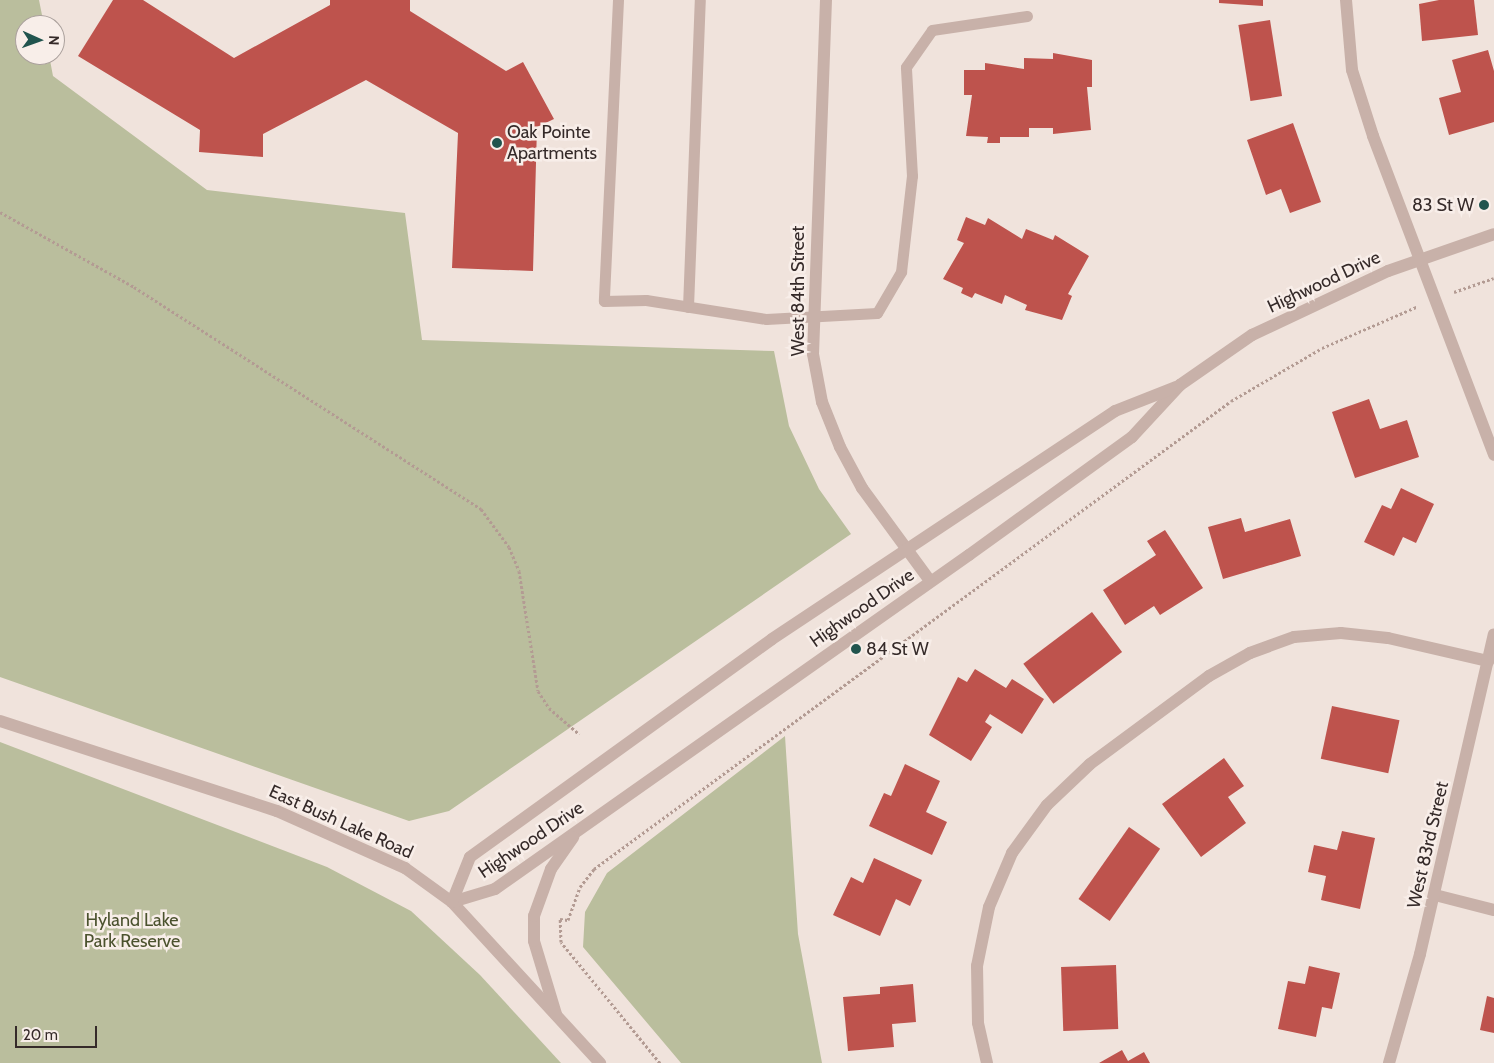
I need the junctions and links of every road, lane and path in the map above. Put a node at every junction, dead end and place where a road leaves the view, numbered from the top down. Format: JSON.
{"nodes":[{"id":1,"x":618,"y":0,"type":"edge"},
{"id":2,"x":700,"y":0,"type":"edge"},
{"id":3,"x":826,"y":0,"type":"edge"},
{"id":4,"x":1346,"y":0,"type":"edge"},
{"id":5,"x":1027,"y":16,"type":"dead end"},
{"id":6,"x":0,"y":212,"type":"edge"},
{"id":7,"x":1494,"y":234,"type":"edge"},
{"id":8,"x":1420,"y":258,"type":"junction"},
{"id":9,"x":1494,"y":278,"type":"edge"},
{"id":10,"x":1436,"y":298,"type":"junction"},
{"id":11,"x":688,"y":307,"type":"junction"},
{"id":12,"x":812,"y":316,"type":"junction"},
{"id":13,"x":1180,"y":385,"type":"junction"},
{"id":14,"x":1494,"y":455,"type":"edge"},
{"id":15,"x":906,"y":548,"type":"junction"},
{"id":16,"x":930,"y":581,"type":"junction"},
{"id":17,"x":1494,"y":634,"type":"edge"},
{"id":18,"x":1488,"y":661,"type":"junction"},
{"id":19,"x":0,"y":721,"type":"edge"},
{"id":20,"x":579,"y":734,"type":"dead end"},
{"id":21,"x":579,"y":830,"type":"junction"},
{"id":22,"x":1435,"y":895,"type":"junction"},
{"id":23,"x":452,"y":902,"type":"junction"},
{"id":24,"x":1494,"y":910,"type":"edge"},
{"id":25,"x":556,"y":1016,"type":"junction"},
{"id":26,"x":600,"y":1063,"type":"edge"},
{"id":27,"x":660,"y":1063,"type":"edge"},
{"id":28,"x":987,"y":1063,"type":"edge"},
{"id":29,"x":1389,"y":1063,"type":"edge"}],
"edges":[{"from":1,"to":11,"type":"lane"},
{"from":2,"to":11,"type":"lane"},
{"from":3,"to":12,"type":"street","name":"West 84th Street"},
{"from":4,"to":8,"type":"street"},
{"from":5,"to":12,"type":"lane"},
{"from":6,"to":20,"type":"path"},
{"from":7,"to":8,"type":"street","name":"Highwood Drive"},
{"from":8,"to":10,"type":"street"},
{"from":8,"to":13,"type":"street","name":"Highwood Drive"},
{"from":9,"to":10,"type":"path"},
{"from":10,"to":14,"type":"street"},
{"from":10,"to":27,"type":"path"},
{"from":11,"to":12,"type":"lane"},
{"from":12,"to":15,"type":"street","name":"West 84th Street"},
{"from":13,"to":15,"type":"street","name":"Highwood Drive"},
{"from":13,"to":16,"type":"street","name":"Highwood Drive"},
{"from":15,"to":16,"type":"street","name":"West 84th Street"},
{"from":15,"to":23,"type":"street","name":"Highwood Drive"},
{"from":16,"to":21,"type":"street","name":"Highwood Drive"},
{"from":17,"to":18,"type":"street","name":"West 83rd Street"},
{"from":18,"to":22,"type":"street","name":"West 83rd Street"},
{"from":18,"to":28,"type":"street"},
{"from":19,"to":23,"type":"street","name":"East Bush Lake Road"},
{"from":21,"to":23,"type":"street","name":"Highwood Drive"},
{"from":21,"to":25,"type":"street"},
{"from":22,"to":24,"type":"street"},
{"from":22,"to":29,"type":"street","name":"West 83rd Street"},
{"from":23,"to":25,"type":"street","name":"East Bush Lake Road"},
{"from":25,"to":26,"type":"street","name":"East Bush Lake Road"}]}
